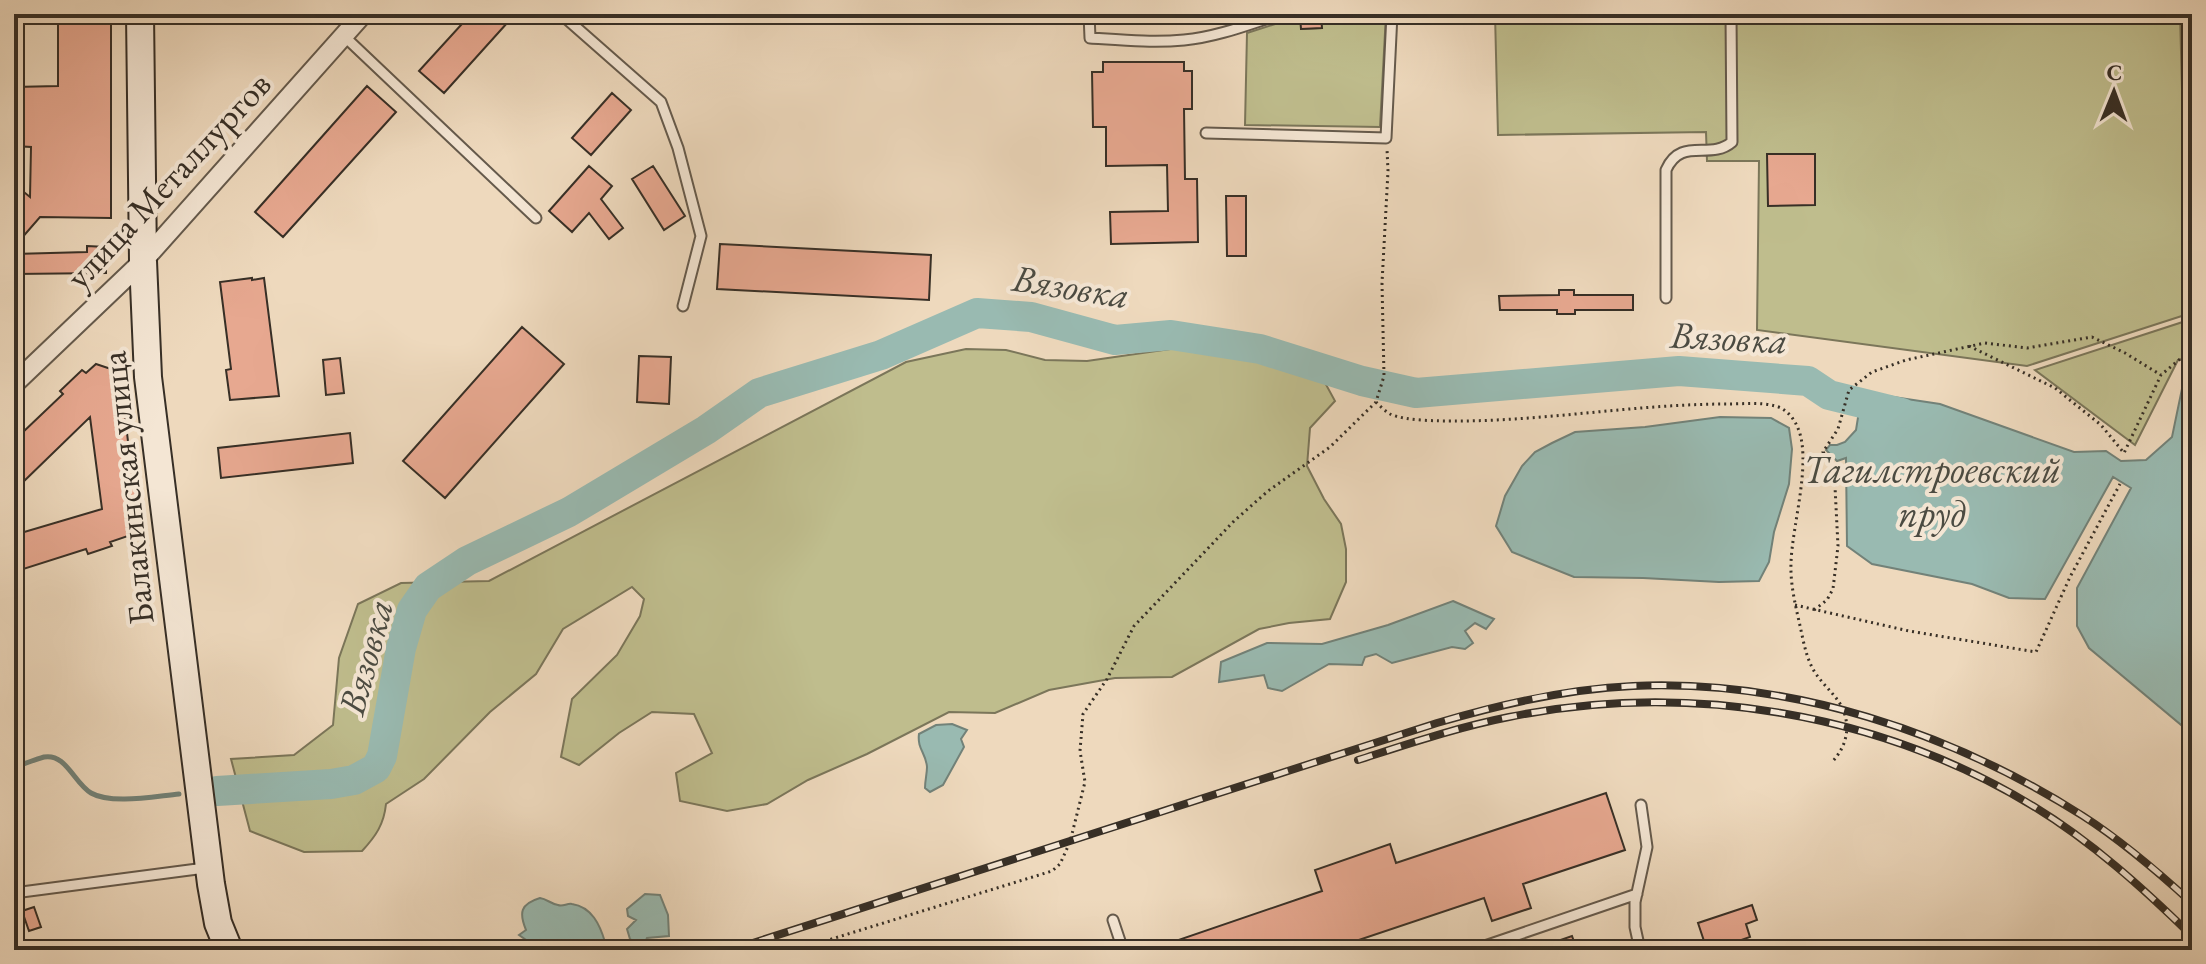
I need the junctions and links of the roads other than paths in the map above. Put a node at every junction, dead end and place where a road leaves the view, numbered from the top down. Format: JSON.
{"nodes":[{"id":1,"x":140,"y":14,"type":"edge"},
{"id":2,"x":363,"y":14,"type":"edge"},
{"id":3,"x":561,"y":14,"type":"edge"},
{"id":4,"x":1089,"y":14,"type":"edge"},
{"id":5,"x":1281,"y":14,"type":"edge"},
{"id":6,"x":1392,"y":14,"type":"edge"},
{"id":7,"x":1731,"y":14,"type":"edge"},
{"id":8,"x":344,"y":36,"type":"junction"},
{"id":9,"x":1206,"y":133,"type":"dead end"},
{"id":10,"x":536,"y":218,"type":"dead end"},
{"id":11,"x":143,"y":261,"type":"junction"},
{"id":12,"x":1666,"y":298,"type":"dead end"},
{"id":13,"x":683,"y":306,"type":"dead end"},
{"id":14,"x":14,"y":384,"type":"edge"},
{"id":15,"x":1641,"y":805,"type":"dead end"},
{"id":16,"x":208,"y":867,"type":"junction"},
{"id":17,"x":14,"y":893,"type":"edge"},
{"id":18,"x":1637,"y":894,"type":"junction"},
{"id":19,"x":1113,"y":920,"type":"dead end"},
{"id":20,"x":229,"y":950,"type":"edge"},
{"id":21,"x":1123,"y":950,"type":"edge"},
{"id":22,"x":1473,"y":950,"type":"edge"},
{"id":23,"x":1640,"y":950,"type":"edge"}],
"edges":[{"from":1,"to":11,"type":"street","name":"Балакинская улица"},
{"from":2,"to":8,"type":"street","name":"улица Металлургов"},
{"from":3,"to":13,"type":"lane"},
{"from":4,"to":5,"type":"lane"},
{"from":6,"to":9,"type":"lane"},
{"from":7,"to":12,"type":"lane"},
{"from":8,"to":10,"type":"lane"},
{"from":8,"to":11,"type":"street","name":"улица Металлургов"},
{"from":11,"to":14,"type":"street","name":"улица Металлургов"},
{"from":11,"to":16,"type":"street","name":"Балакинская улица"},
{"from":15,"to":18,"type":"lane"},
{"from":16,"to":17,"type":"lane"},
{"from":16,"to":20,"type":"street","name":"Балакинская улица"},
{"from":18,"to":22,"type":"lane"},
{"from":18,"to":23,"type":"lane"},
{"from":19,"to":21,"type":"lane"}]}
